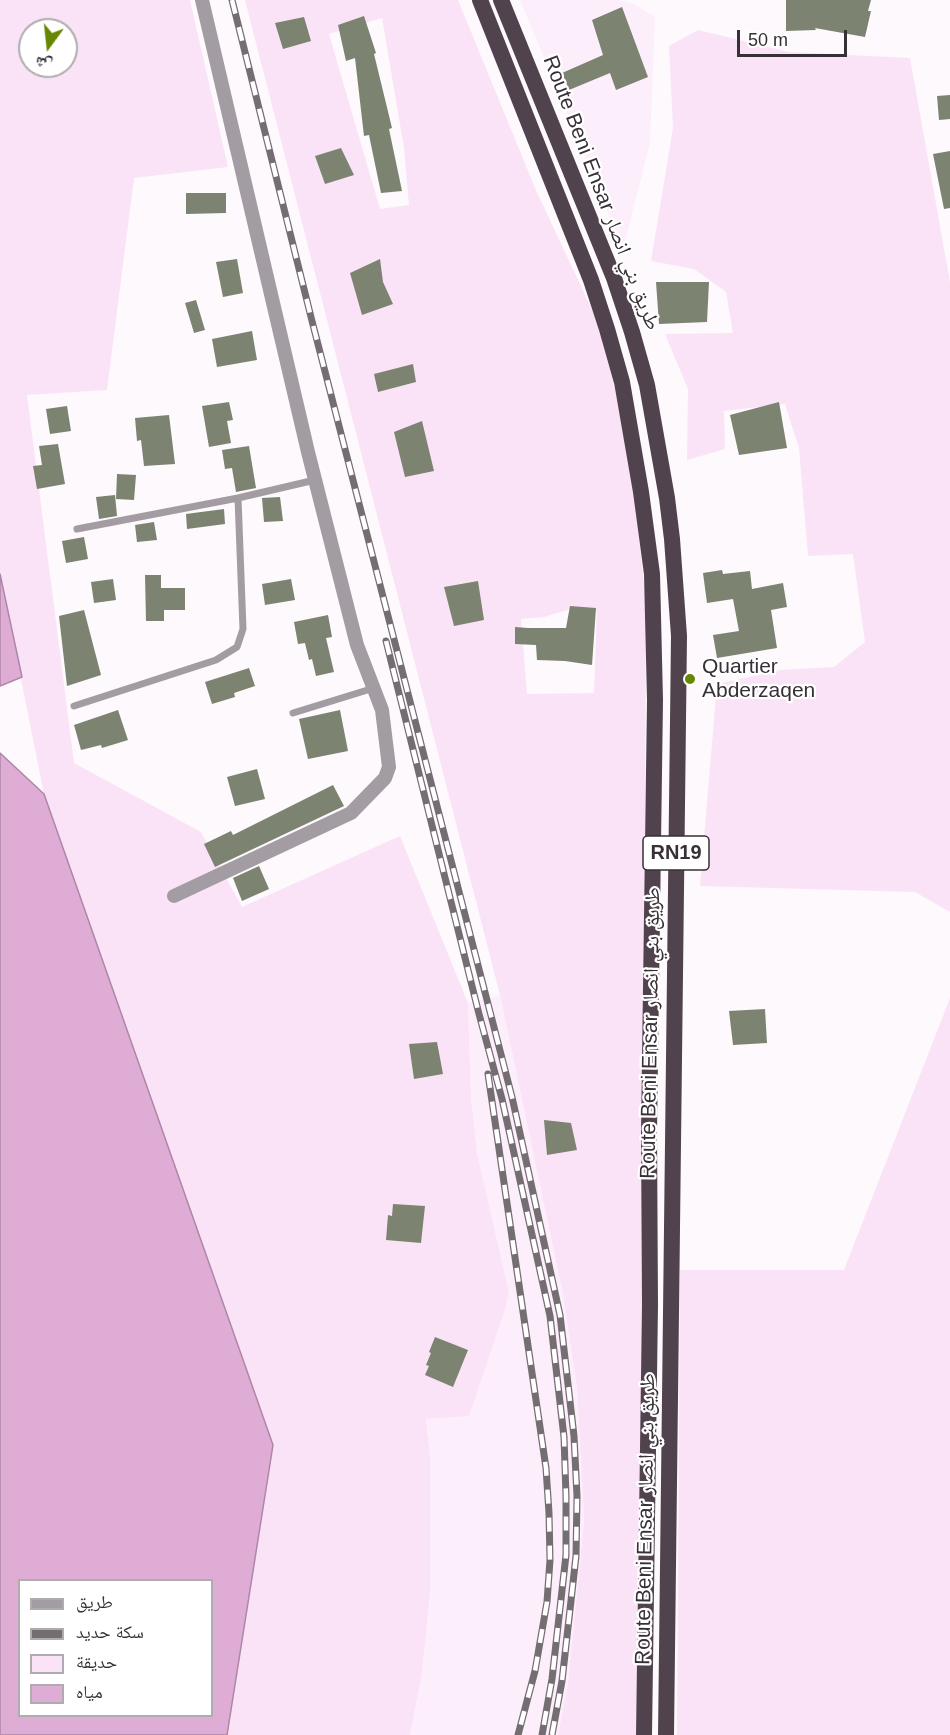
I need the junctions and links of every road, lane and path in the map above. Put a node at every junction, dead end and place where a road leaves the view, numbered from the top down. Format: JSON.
{"nodes":[{"id":1,"x":202,"y":0,"type":"edge"},
{"id":2,"x":480,"y":0,"type":"edge"},
{"id":3,"x":501,"y":0,"type":"edge"},
{"id":4,"x":315,"y":480,"type":"junction"},
{"id":5,"x":238,"y":498,"type":"junction"},
{"id":6,"x":77,"y":529,"type":"dead end"},
{"id":7,"x":374,"y":688,"type":"junction"},
{"id":8,"x":74,"y":706,"type":"dead end"},
{"id":9,"x":293,"y":713,"type":"dead end"},
{"id":10,"x":174,"y":896,"type":"dead end"},
{"id":11,"x":644,"y":1735,"type":"edge"},
{"id":12,"x":666,"y":1735,"type":"edge"}],
"edges":[{"from":1,"to":4,"type":"street"},
{"from":2,"to":11,"type":"highway","name":"Route Beni Ensar طريق بني انصار","number":"RN19"},
{"from":3,"to":12,"type":"highway","name":"Route Beni Ensar طريق بني انصار","number":"RN19"},
{"from":4,"to":5,"type":"lane"},
{"from":4,"to":7,"type":"street"},
{"from":5,"to":6,"type":"lane"},
{"from":5,"to":8,"type":"lane"},
{"from":7,"to":9,"type":"lane"},
{"from":7,"to":10,"type":"street"}]}
